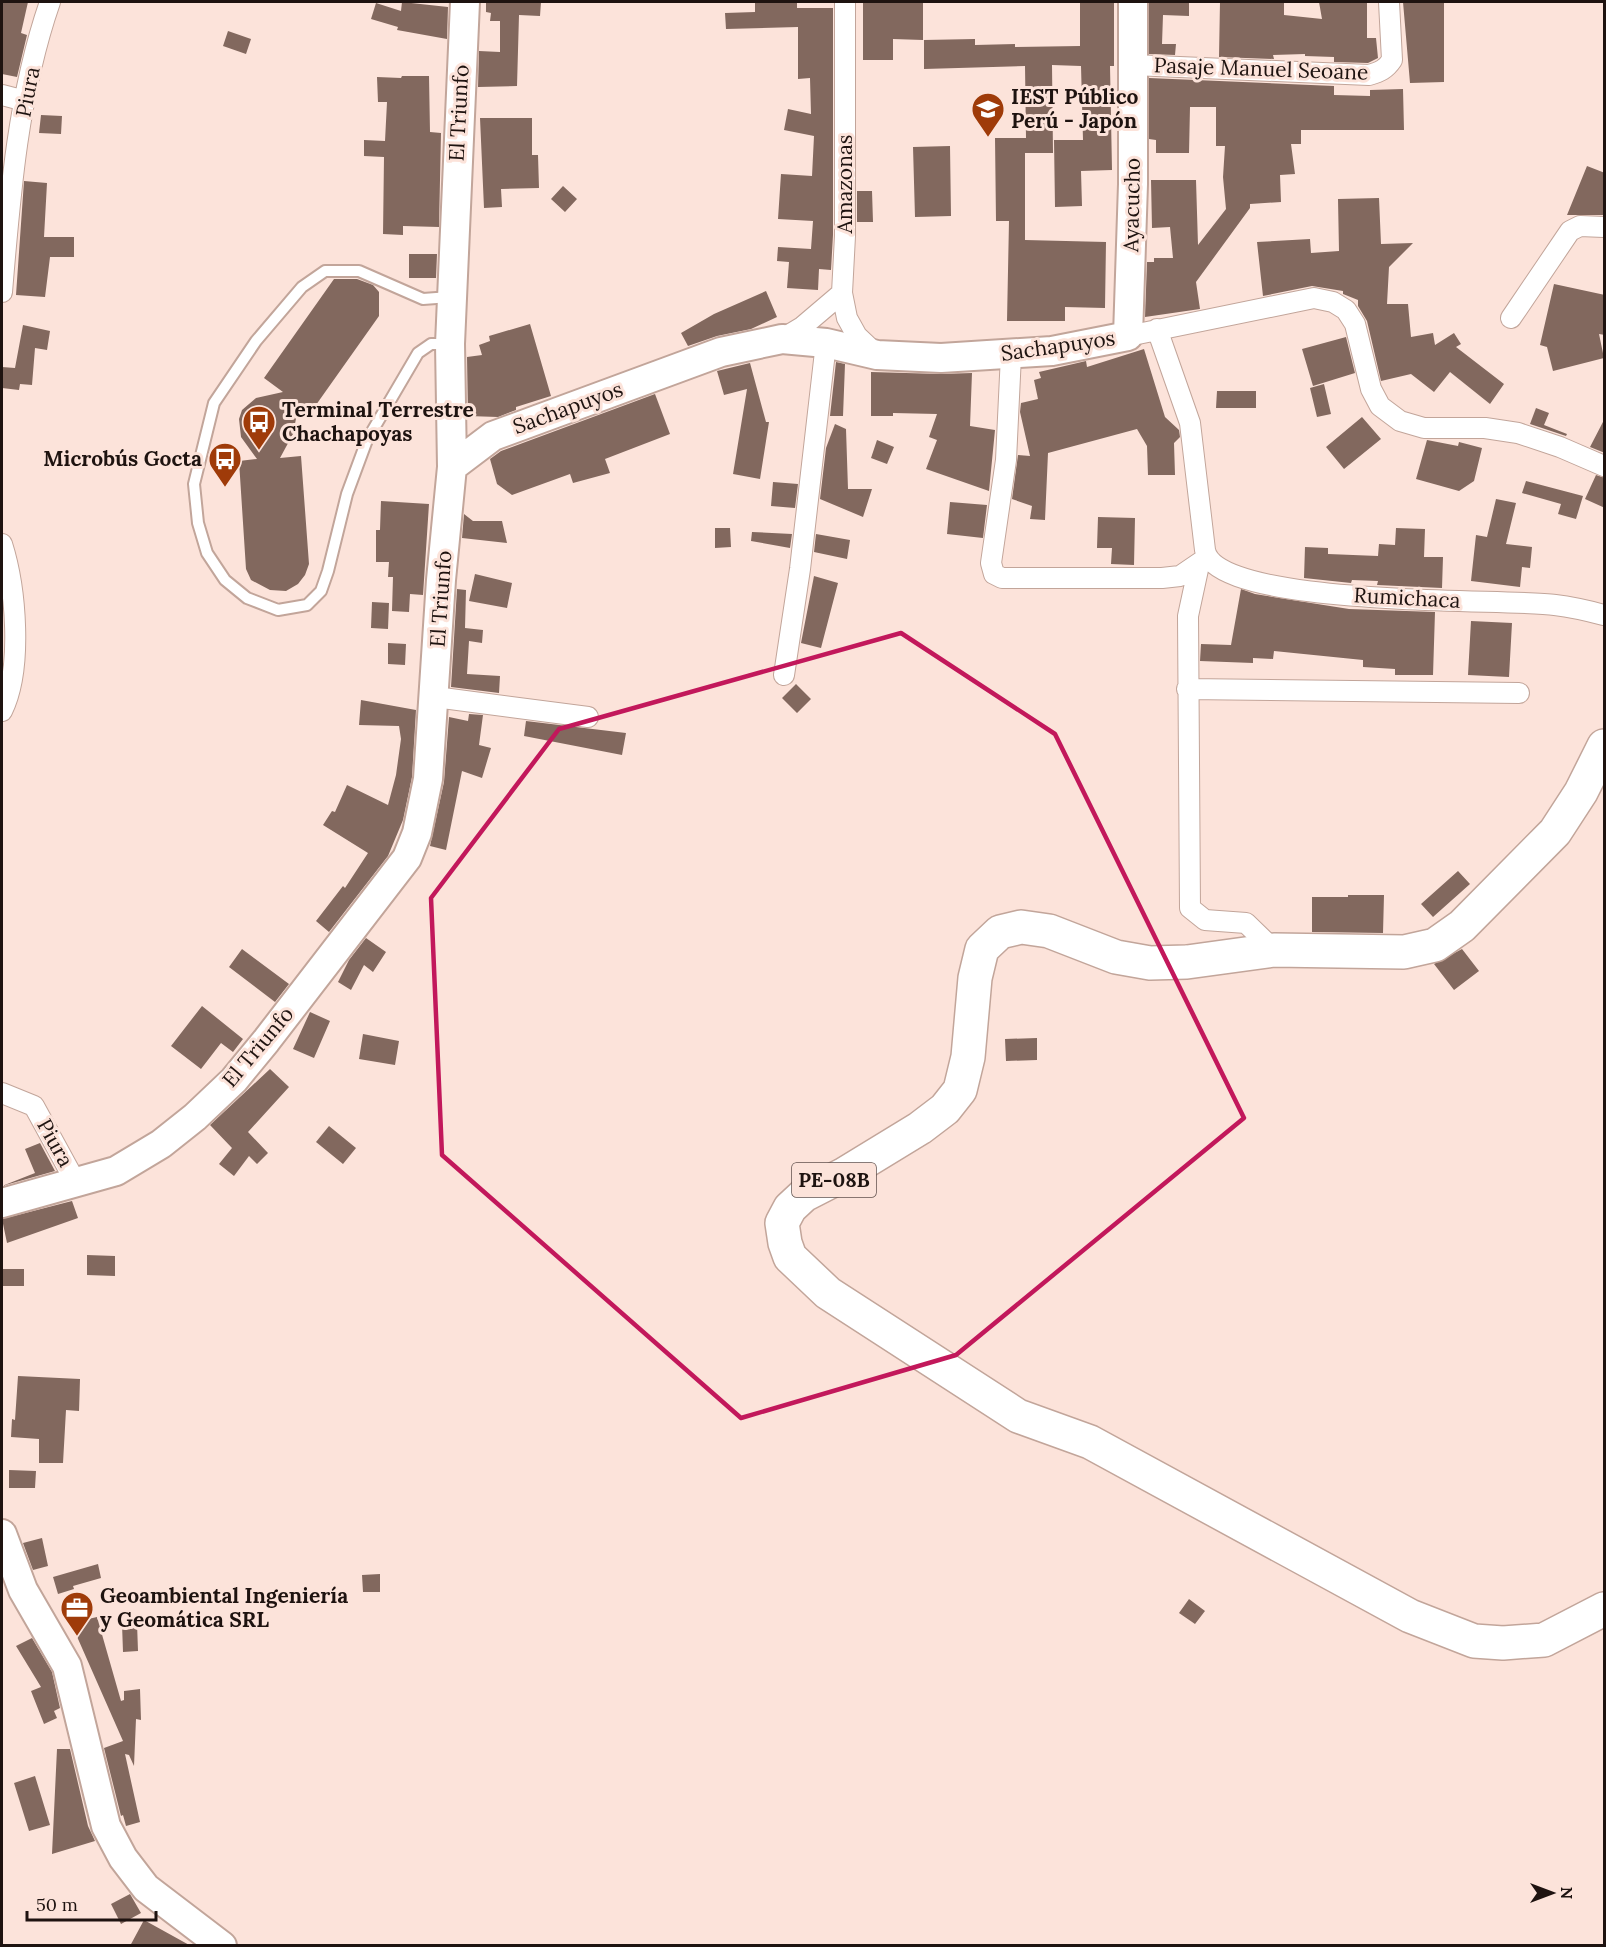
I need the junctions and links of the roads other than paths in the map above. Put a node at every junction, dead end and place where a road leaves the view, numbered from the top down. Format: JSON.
{"nodes":[{"id":1,"x":50,"y":2,"type":"edge"},
{"id":2,"x":465,"y":2,"type":"edge"},
{"id":3,"x":845,"y":2,"type":"edge"},
{"id":4,"x":1133,"y":2,"type":"edge"},
{"id":5,"x":1389,"y":2,"type":"edge"},
{"id":6,"x":1133,"y":65,"type":"junction"},
{"id":7,"x":2,"y":95,"type":"edge"},
{"id":8,"x":25,"y":101,"type":"junction"},
{"id":9,"x":1605,"y":227,"type":"edge"},
{"id":10,"x":2,"y":292,"type":"edge"},
{"id":11,"x":842,"y":293,"type":"junction"},
{"id":12,"x":452,"y":297,"type":"junction"},
{"id":13,"x":1511,"y":318,"type":"dead end"},
{"id":14,"x":1157,"y":329,"type":"junction"},
{"id":15,"x":1128,"y":336,"type":"junction"},
{"id":16,"x":782,"y":339,"type":"junction"},
{"id":17,"x":450,"y":344,"type":"junction"},
{"id":18,"x":826,"y":344,"type":"junction"},
{"id":19,"x":877,"y":355,"type":"junction"},
{"id":20,"x":1011,"y":355,"type":"junction"},
{"id":21,"x":1605,"y":466,"type":"edge"},
{"id":22,"x":452,"y":467,"type":"junction"},
{"id":23,"x":2,"y":544,"type":"edge"},
{"id":24,"x":1206,"y":562,"type":"junction"},
{"id":25,"x":1605,"y":615,"type":"edge"},
{"id":26,"x":784,"y":675,"type":"dead end"},
{"id":27,"x":1187,"y":688,"type":"junction"},
{"id":28,"x":1519,"y":693,"type":"dead end"},
{"id":29,"x":435,"y":697,"type":"junction"},
{"id":30,"x":2,"y":711,"type":"edge"},
{"id":31,"x":588,"y":717,"type":"dead end"},
{"id":32,"x":1605,"y":746,"type":"edge"},
{"id":33,"x":1274,"y":950,"type":"junction"},
{"id":34,"x":2,"y":1093,"type":"edge"},
{"id":35,"x":75,"y":1180,"type":"junction"},
{"id":36,"x":2,"y":1203,"type":"edge"},
{"id":37,"x":2,"y":1534,"type":"edge"},
{"id":38,"x":1605,"y":1609,"type":"edge"},
{"id":39,"x":222,"y":1946,"type":"edge"}],
"edges":[{"from":1,"to":8,"type":"street","name":"Piura"},
{"from":2,"to":12,"type":"main road","name":"El Triunfo"},
{"from":3,"to":11,"type":"street","name":"Amazonas"},
{"from":4,"to":6,"type":"main road","name":"Ayacucho"},
{"from":5,"to":6,"type":"street","name":"Pasaje Manuel Seoane"},
{"from":6,"to":15,"type":"main road","name":"Ayacucho"},
{"from":7,"to":8,"type":"street"},
{"from":8,"to":10,"type":"street","name":"Piura"},
{"from":9,"to":13,"type":"street"},
{"from":11,"to":16,"type":"street"},
{"from":11,"to":19,"type":"street","name":"Amazonas"},
{"from":12,"to":17,"type":"main road","name":"El Triunfo"},
{"from":12,"to":17,"type":"lane"},
{"from":14,"to":15,"type":"street","name":"Sachapuyos"},
{"from":14,"to":21,"type":"street","name":"Sachapuyos"},
{"from":14,"to":24,"type":"street"},
{"from":15,"to":20,"type":"main road","name":"Sachapuyos"},
{"from":16,"to":18,"type":"main road","name":"Sachapuyos"},
{"from":16,"to":22,"type":"main road","name":"Sachapuyos"},
{"from":17,"to":22,"type":"main road","name":"El Triunfo"},
{"from":18,"to":19,"type":"main road","name":"Sachapuyos"},
{"from":18,"to":26,"type":"street"},
{"from":19,"to":20,"type":"main road","name":"Sachapuyos"},
{"from":20,"to":24,"type":"street"},
{"from":22,"to":29,"type":"main road","name":"El Triunfo"},
{"from":23,"to":30,"type":"street"},
{"from":24,"to":25,"type":"street","name":"Rumichaca"},
{"from":24,"to":27,"type":"street"},
{"from":27,"to":28,"type":"street"},
{"from":27,"to":33,"type":"street"},
{"from":29,"to":31,"type":"street"},
{"from":29,"to":35,"type":"main road","name":"El Triunfo"},
{"from":32,"to":33,"type":"highway","number":"PE-08B"},
{"from":33,"to":38,"type":"highway","number":"PE-08B"},
{"from":34,"to":35,"type":"street","name":"Piura"},
{"from":35,"to":36,"type":"main road","name":"El Triunfo"},
{"from":37,"to":39,"type":"main road"}]}
